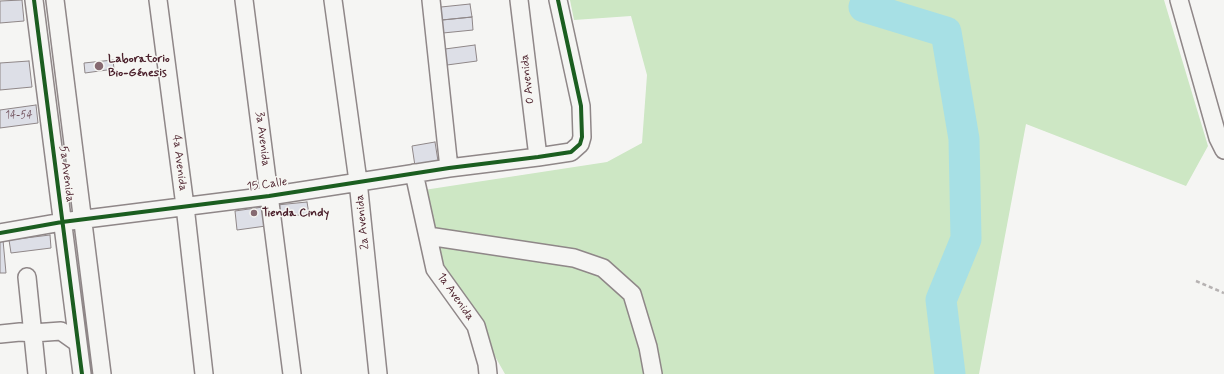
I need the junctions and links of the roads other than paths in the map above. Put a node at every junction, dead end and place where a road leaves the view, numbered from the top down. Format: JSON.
{"nodes":[{"id":1,"x":34,"y":0,"type":"edge"},
{"id":2,"x":55,"y":0,"type":"edge"},
{"id":3,"x":158,"y":0,"type":"edge"},
{"id":4,"x":244,"y":0,"type":"edge"},
{"id":5,"x":333,"y":0,"type":"edge"},
{"id":6,"x":431,"y":0,"type":"edge"},
{"id":7,"x":519,"y":0,"type":"edge"},
{"id":8,"x":558,"y":0,"type":"edge"},
{"id":9,"x":1179,"y":0,"type":"edge"},
{"id":10,"x":1224,"y":150,"type":"edge"},
{"id":11,"x":538,"y":157,"type":"junction"},
{"id":12,"x":449,"y":168,"type":"junction"},
{"id":13,"x":414,"y":173,"type":"junction"},
{"id":14,"x":358,"y":181,"type":"junction"},
{"id":15,"x":269,"y":196,"type":"junction"},
{"id":16,"x":185,"y":206,"type":"junction"},
{"id":17,"x":83,"y":220,"type":"junction"},
{"id":18,"x":62,"y":222,"type":"junction"},
{"id":19,"x":0,"y":233,"type":"edge"},
{"id":20,"x":428,"y":236,"type":"junction"},
{"id":21,"x":27,"y":277,"type":"dead end"},
{"id":22,"x":74,"y":314,"type":"junction"},
{"id":23,"x":61,"y":331,"type":"junction"},
{"id":24,"x":33,"y":333,"type":"junction"},
{"id":25,"x":0,"y":334,"type":"edge"},
{"id":26,"x":78,"y":343,"type":"junction"},
{"id":27,"x":37,"y":374,"type":"edge"},
{"id":28,"x":82,"y":374,"type":"edge"},
{"id":29,"x":102,"y":374,"type":"edge"},
{"id":30,"x":204,"y":374,"type":"edge"},
{"id":31,"x":292,"y":374,"type":"edge"},
{"id":32,"x":378,"y":374,"type":"edge"},
{"id":33,"x":488,"y":374,"type":"edge"},
{"id":34,"x":653,"y":374,"type":"edge"}],
"edges":[{"from":1,"to":18,"type":"street","name":"5a Avenida"},
{"from":2,"to":17,"type":"street","name":"5a Avenida"},
{"from":3,"to":16,"type":"street","name":"4a Avenida"},
{"from":4,"to":15,"type":"street","name":"3a Avenida"},
{"from":5,"to":14,"type":"street","name":"2a Avenida"},
{"from":6,"to":12,"type":"street"},
{"from":7,"to":11,"type":"street","name":"0 Avenida"},
{"from":8,"to":11,"type":"street","name":"15 Calle"},
{"from":9,"to":10,"type":"street"},
{"from":11,"to":12,"type":"street","name":"15 Calle"},
{"from":12,"to":13,"type":"street","name":"15 Calle"},
{"from":13,"to":14,"type":"street","name":"15 Calle"},
{"from":13,"to":20,"type":"street","name":"1a Avenida"},
{"from":14,"to":15,"type":"street","name":"15 Calle"},
{"from":14,"to":32,"type":"street","name":"2a Avenida"},
{"from":15,"to":16,"type":"street","name":"15 Calle"},
{"from":15,"to":31,"type":"street","name":"3a Avenida"},
{"from":16,"to":17,"type":"street","name":"15 Calle"},
{"from":16,"to":30,"type":"street","name":"4a Avenida"},
{"from":17,"to":18,"type":"street","name":"15 Calle"},
{"from":17,"to":29,"type":"street","name":"5a Avenida"},
{"from":18,"to":19,"type":"street","name":"15 Calle"},
{"from":18,"to":22,"type":"street","name":"5a Avenida"},
{"from":20,"to":33,"type":"street","name":"1a Avenida"},
{"from":20,"to":34,"type":"street"},
{"from":21,"to":24,"type":"street"},
{"from":22,"to":23,"type":"street"},
{"from":22,"to":26,"type":"street","name":"5a Avenida"},
{"from":23,"to":24,"type":"street"},
{"from":23,"to":26,"type":"street"},
{"from":24,"to":25,"type":"street"},
{"from":24,"to":27,"type":"street"},
{"from":26,"to":28,"type":"street","name":"5a Avenida"}]}
